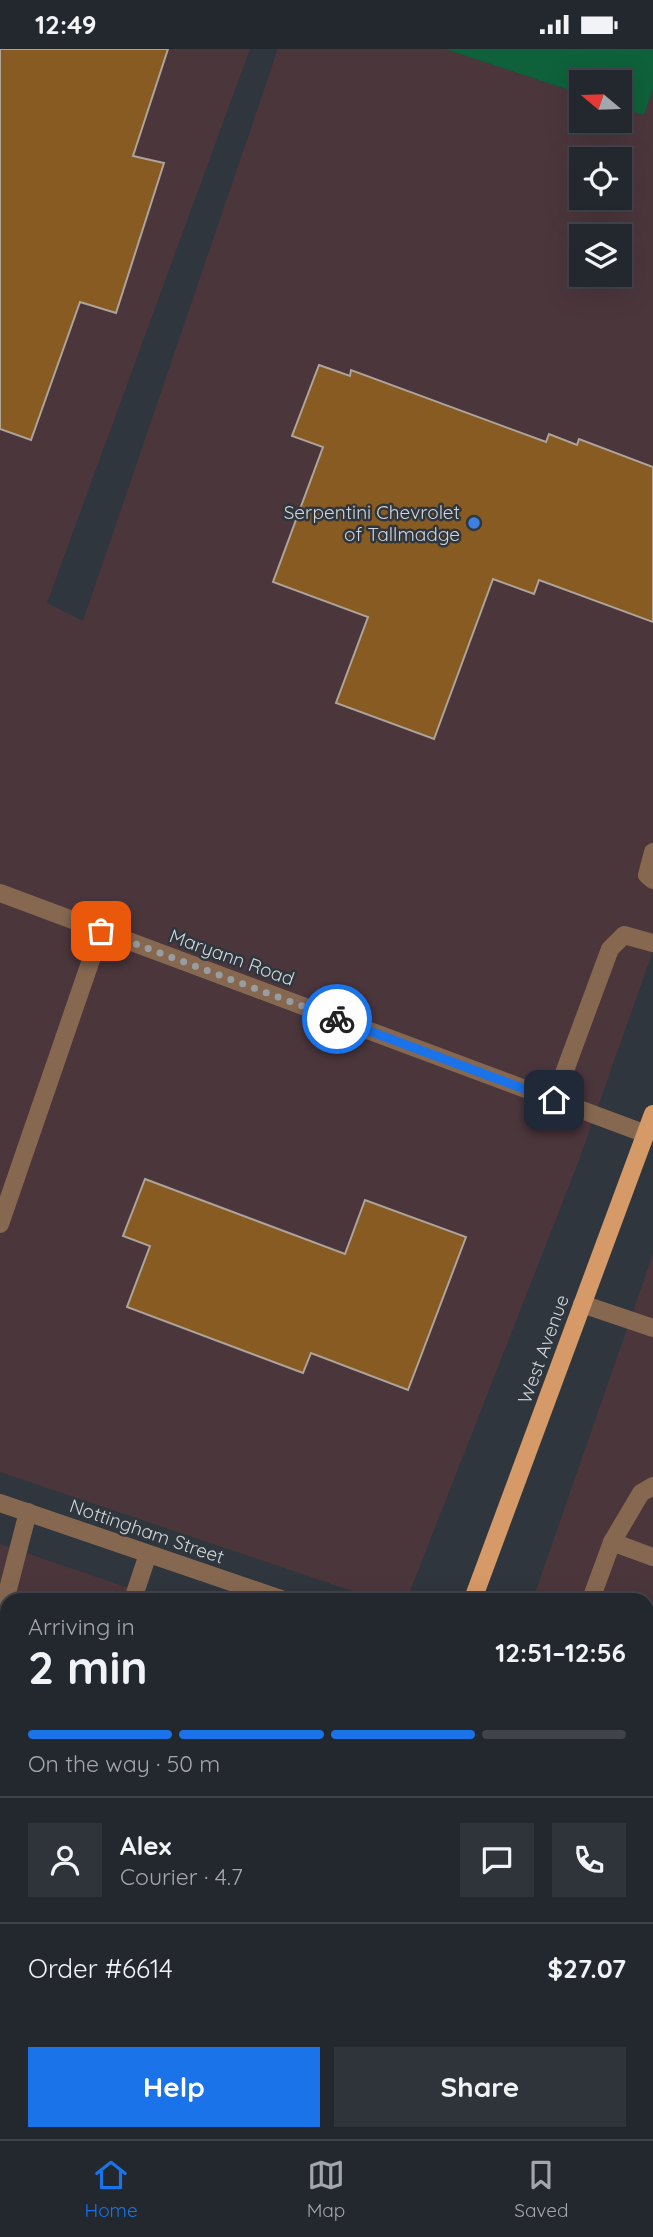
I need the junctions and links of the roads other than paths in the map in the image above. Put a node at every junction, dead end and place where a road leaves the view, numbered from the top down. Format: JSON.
{"nodes":[{"id":1,"x":653,"y":852,"type":"edge"},
{"id":2,"x":653,"y":880,"type":"edge"},
{"id":3,"x":0,"y":893,"type":"edge"},
{"id":4,"x":101,"y":931,"type":"junction"},
{"id":5,"x":653,"y":943,"type":"edge"},
{"id":6,"x":554,"y":1100,"type":"junction"},
{"id":7,"x":653,"y":1114,"type":"edge"},
{"id":8,"x":646,"y":1134,"type":"junction"},
{"id":9,"x":0,"y":1224,"type":"edge"},
{"id":10,"x":582,"y":1304,"type":"junction"},
{"id":11,"x":653,"y":1328,"type":"edge"},
{"id":12,"x":653,"y":1486,"type":"edge"},
{"id":13,"x":0,"y":1503,"type":"edge"},
{"id":14,"x":28,"y":1513,"type":"junction"},
{"id":15,"x":612,"y":1542,"type":"junction"},
{"id":16,"x":148,"y":1553,"type":"junction"},
{"id":17,"x":653,"y":1557,"type":"edge"},
{"id":18,"x":7,"y":1593,"type":"edge"},
{"id":19,"x":135,"y":1593,"type":"edge"},
{"id":20,"x":264,"y":1593,"type":"edge"},
{"id":21,"x":475,"y":1593,"type":"edge"},
{"id":22,"x":593,"y":1593,"type":"edge"}],
"edges":[{"from":1,"to":2,"type":"street"},
{"from":3,"to":4,"type":"street","name":"Maryann Road"},
{"from":4,"to":6,"type":"street","name":"Maryann Road"},
{"from":4,"to":9,"type":"street"},
{"from":5,"to":6,"type":"street"},
{"from":6,"to":8,"type":"street","name":"Maryann Road"},
{"from":7,"to":8,"type":"main road","name":"West Avenue"},
{"from":8,"to":10,"type":"main road","name":"West Avenue"},
{"from":10,"to":11,"type":"street"},
{"from":10,"to":21,"type":"main road","name":"West Avenue"},
{"from":12,"to":15,"type":"street"},
{"from":13,"to":14,"type":"street","name":"Nottingham Street"},
{"from":14,"to":16,"type":"street","name":"Nottingham Street"},
{"from":14,"to":18,"type":"street"},
{"from":15,"to":17,"type":"street"},
{"from":15,"to":22,"type":"street"},
{"from":16,"to":19,"type":"street"},
{"from":16,"to":20,"type":"street","name":"Nottingham Street"}]}
